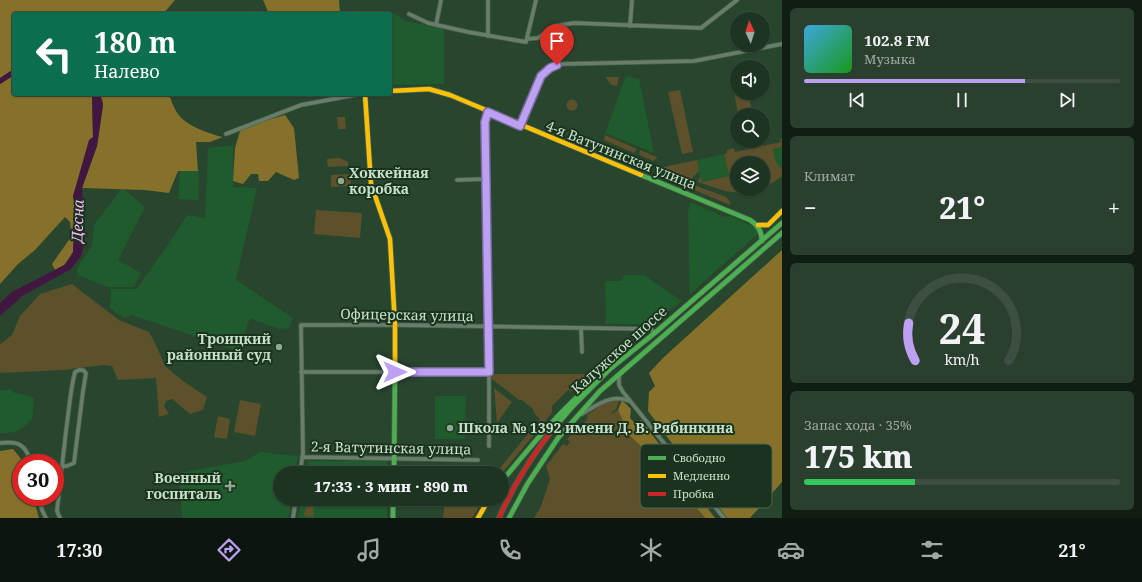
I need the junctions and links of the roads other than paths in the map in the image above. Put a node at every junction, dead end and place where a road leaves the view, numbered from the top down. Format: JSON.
{"nodes":[{"id":1,"x":441,"y":0,"type":"edge"},
{"id":2,"x":488,"y":0,"type":"edge"},
{"id":3,"x":536,"y":0,"type":"edge"},
{"id":4,"x":632,"y":0,"type":"edge"},
{"id":5,"x":737,"y":0,"type":"edge"},
{"id":6,"x":410,"y":14,"type":"dead end"},
{"id":7,"x":436,"y":25,"type":"junction"},
{"id":8,"x":630,"y":26,"type":"junction"},
{"id":9,"x":488,"y":36,"type":"junction"},
{"id":10,"x":527,"y":39,"type":"junction"},
{"id":11,"x":782,"y":44,"type":"edge"},
{"id":12,"x":392,"y":91,"type":"edge"},
{"id":13,"x":349,"y":96,"type":"edge"},
{"id":14,"x":365,"y":96,"type":"edge"},
{"id":15,"x":488,"y":112,"type":"junction"},
{"id":16,"x":520,"y":126,"type":"junction"},
{"id":17,"x":226,"y":134,"type":"dead end"},
{"id":18,"x":485,"y":179,"type":"junction"},
{"id":19,"x":457,"y":180,"type":"dead end"},
{"id":20,"x":782,"y":211,"type":"edge"},
{"id":21,"x":781,"y":223,"type":"edge"},
{"id":22,"x":758,"y":225,"type":"junction"},
{"id":23,"x":782,"y":233,"type":"edge"},
{"id":24,"x":762,"y":241,"type":"junction"},
{"id":25,"x":395,"y":325,"type":"junction"},
{"id":26,"x":489,"y":326,"type":"junction"},
{"id":27,"x":582,"y":328,"type":"junction"},
{"id":28,"x":654,"y":333,"type":"junction"},
{"id":29,"x":582,"y":352,"type":"dead end"},
{"id":30,"x":301,"y":372,"type":"junction"},
{"id":31,"x":395,"y":372,"type":"junction"},
{"id":32,"x":489,"y":372,"type":"junction"},
{"id":33,"x":619,"y":373,"type":"junction"},
{"id":34,"x":604,"y":375,"type":"junction"},
{"id":35,"x":632,"y":402,"type":"junction"},
{"id":36,"x":564,"y":409,"type":"junction"},
{"id":37,"x":576,"y":417,"type":"junction"},
{"id":38,"x":0,"y":443,"type":"edge"},
{"id":39,"x":665,"y":444,"type":"edge"},
{"id":40,"x":489,"y":446,"type":"dead end"},
{"id":41,"x":540,"y":447,"type":"junction"},
{"id":42,"x":28,"y":454,"type":"edge"},
{"id":43,"x":302,"y":457,"type":"junction"},
{"id":44,"x":394,"y":458,"type":"junction"},
{"id":45,"x":478,"y":460,"type":"dead end"},
{"id":46,"x":62,"y":466,"type":"joint"},
{"id":47,"x":301,"y":466,"type":"edge"},
{"id":48,"x":394,"y":466,"type":"edge"},
{"id":49,"x":509,"y":472,"type":"edge"},
{"id":50,"x":518,"y":502,"type":"junction"},
{"id":51,"x":41,"y":506,"type":"edge"},
{"id":52,"x":58,"y":506,"type":"edge"},
{"id":53,"x":295,"y":506,"type":"edge"},
{"id":54,"x":394,"y":506,"type":"edge"},
{"id":55,"x":485,"y":506,"type":"edge"},
{"id":56,"x":716,"y":508,"type":"edge"},
{"id":57,"x":46,"y":518,"type":"edge"},
{"id":58,"x":60,"y":518,"type":"edge"},
{"id":59,"x":293,"y":518,"type":"edge"},
{"id":60,"x":393,"y":518,"type":"edge"},
{"id":61,"x":478,"y":518,"type":"edge"},
{"id":62,"x":499,"y":518,"type":"edge"},
{"id":63,"x":509,"y":518,"type":"edge"},
{"id":64,"x":513,"y":518,"type":"edge"},
{"id":65,"x":724,"y":518,"type":"edge"}],
"edges":[{"from":1,"to":7,"type":"street"},
{"from":2,"to":9,"type":"street"},
{"from":3,"to":10,"type":"street"},
{"from":4,"to":8,"type":"street"},
{"from":5,"to":8,"type":"street"},
{"from":6,"to":7,"type":"street"},
{"from":7,"to":9,"type":"street"},
{"from":8,"to":10,"type":"street"},
{"from":9,"to":10,"type":"street"},
{"from":11,"to":16,"type":"street"},
{"from":12,"to":15,"type":"main road","name":"4-я Ватутинская улица"},
{"from":13,"to":17,"type":"street"},
{"from":14,"to":25,"type":"main road"},
{"from":15,"to":16,"type":"main road","name":"4-я Ватутинская улица"},
{"from":15,"to":18,"type":"street"},
{"from":16,"to":22,"type":"main road","name":"4-я Ватутинская улица"},
{"from":18,"to":19,"type":"street"},
{"from":18,"to":26,"type":"street"},
{"from":20,"to":22,"type":"main road"},
{"from":21,"to":24,"type":"main road","name":"Калужское шоссе"},
{"from":22,"to":24,"type":"main road"},
{"from":23,"to":33,"type":"main road","name":"Калужское шоссе"},
{"from":24,"to":28,"type":"main road","name":"Калужское шоссе"},
{"from":25,"to":26,"type":"street","name":"Офицерская улица"},
{"from":25,"to":30,"type":"street","name":"Офицерская улица"},
{"from":25,"to":31,"type":"main road"},
{"from":26,"to":27,"type":"street","name":"Офицерская улица"},
{"from":26,"to":32,"type":"street"},
{"from":27,"to":28,"type":"street","name":"Офицерская улица"},
{"from":27,"to":29,"type":"street"},
{"from":28,"to":34,"type":"main road","name":"Калужское шоссе"},
{"from":30,"to":31,"type":"street"},
{"from":30,"to":43,"type":"street"},
{"from":31,"to":32,"type":"street"},
{"from":31,"to":44,"type":"main road"},
{"from":32,"to":40,"type":"street"},
{"from":33,"to":35,"type":"street"},
{"from":33,"to":37,"type":"main road","name":"Калужское шоссе"},
{"from":34,"to":36,"type":"main road"},
{"from":34,"to":41,"type":"main road","name":"Калужское шоссе"},
{"from":35,"to":37,"type":"street"},
{"from":35,"to":39,"type":"street"},
{"from":36,"to":41,"type":"street"},
{"from":36,"to":49,"type":"main road"},
{"from":37,"to":50,"type":"main road","name":"Калужское шоссе"},
{"from":38,"to":42,"type":"street"},
{"from":41,"to":62,"type":"main road","name":"Калужское шоссе"},
{"from":43,"to":44,"type":"street","name":"2-я Ватутинская улица"},
{"from":43,"to":47,"type":"street"},
{"from":44,"to":45,"type":"street","name":"2-я Ватутинская улица"},
{"from":44,"to":48,"type":"main road"},
{"from":46,"to":46,"type":"street"},
{"from":50,"to":63,"type":"main road","name":"Калужское шоссе"},
{"from":50,"to":64,"type":"main road"},
{"from":51,"to":57,"type":"street"},
{"from":52,"to":58,"type":"street"},
{"from":53,"to":59,"type":"street"},
{"from":54,"to":60,"type":"main road"},
{"from":55,"to":61,"type":"main road"},
{"from":56,"to":65,"type":"street"}]}
